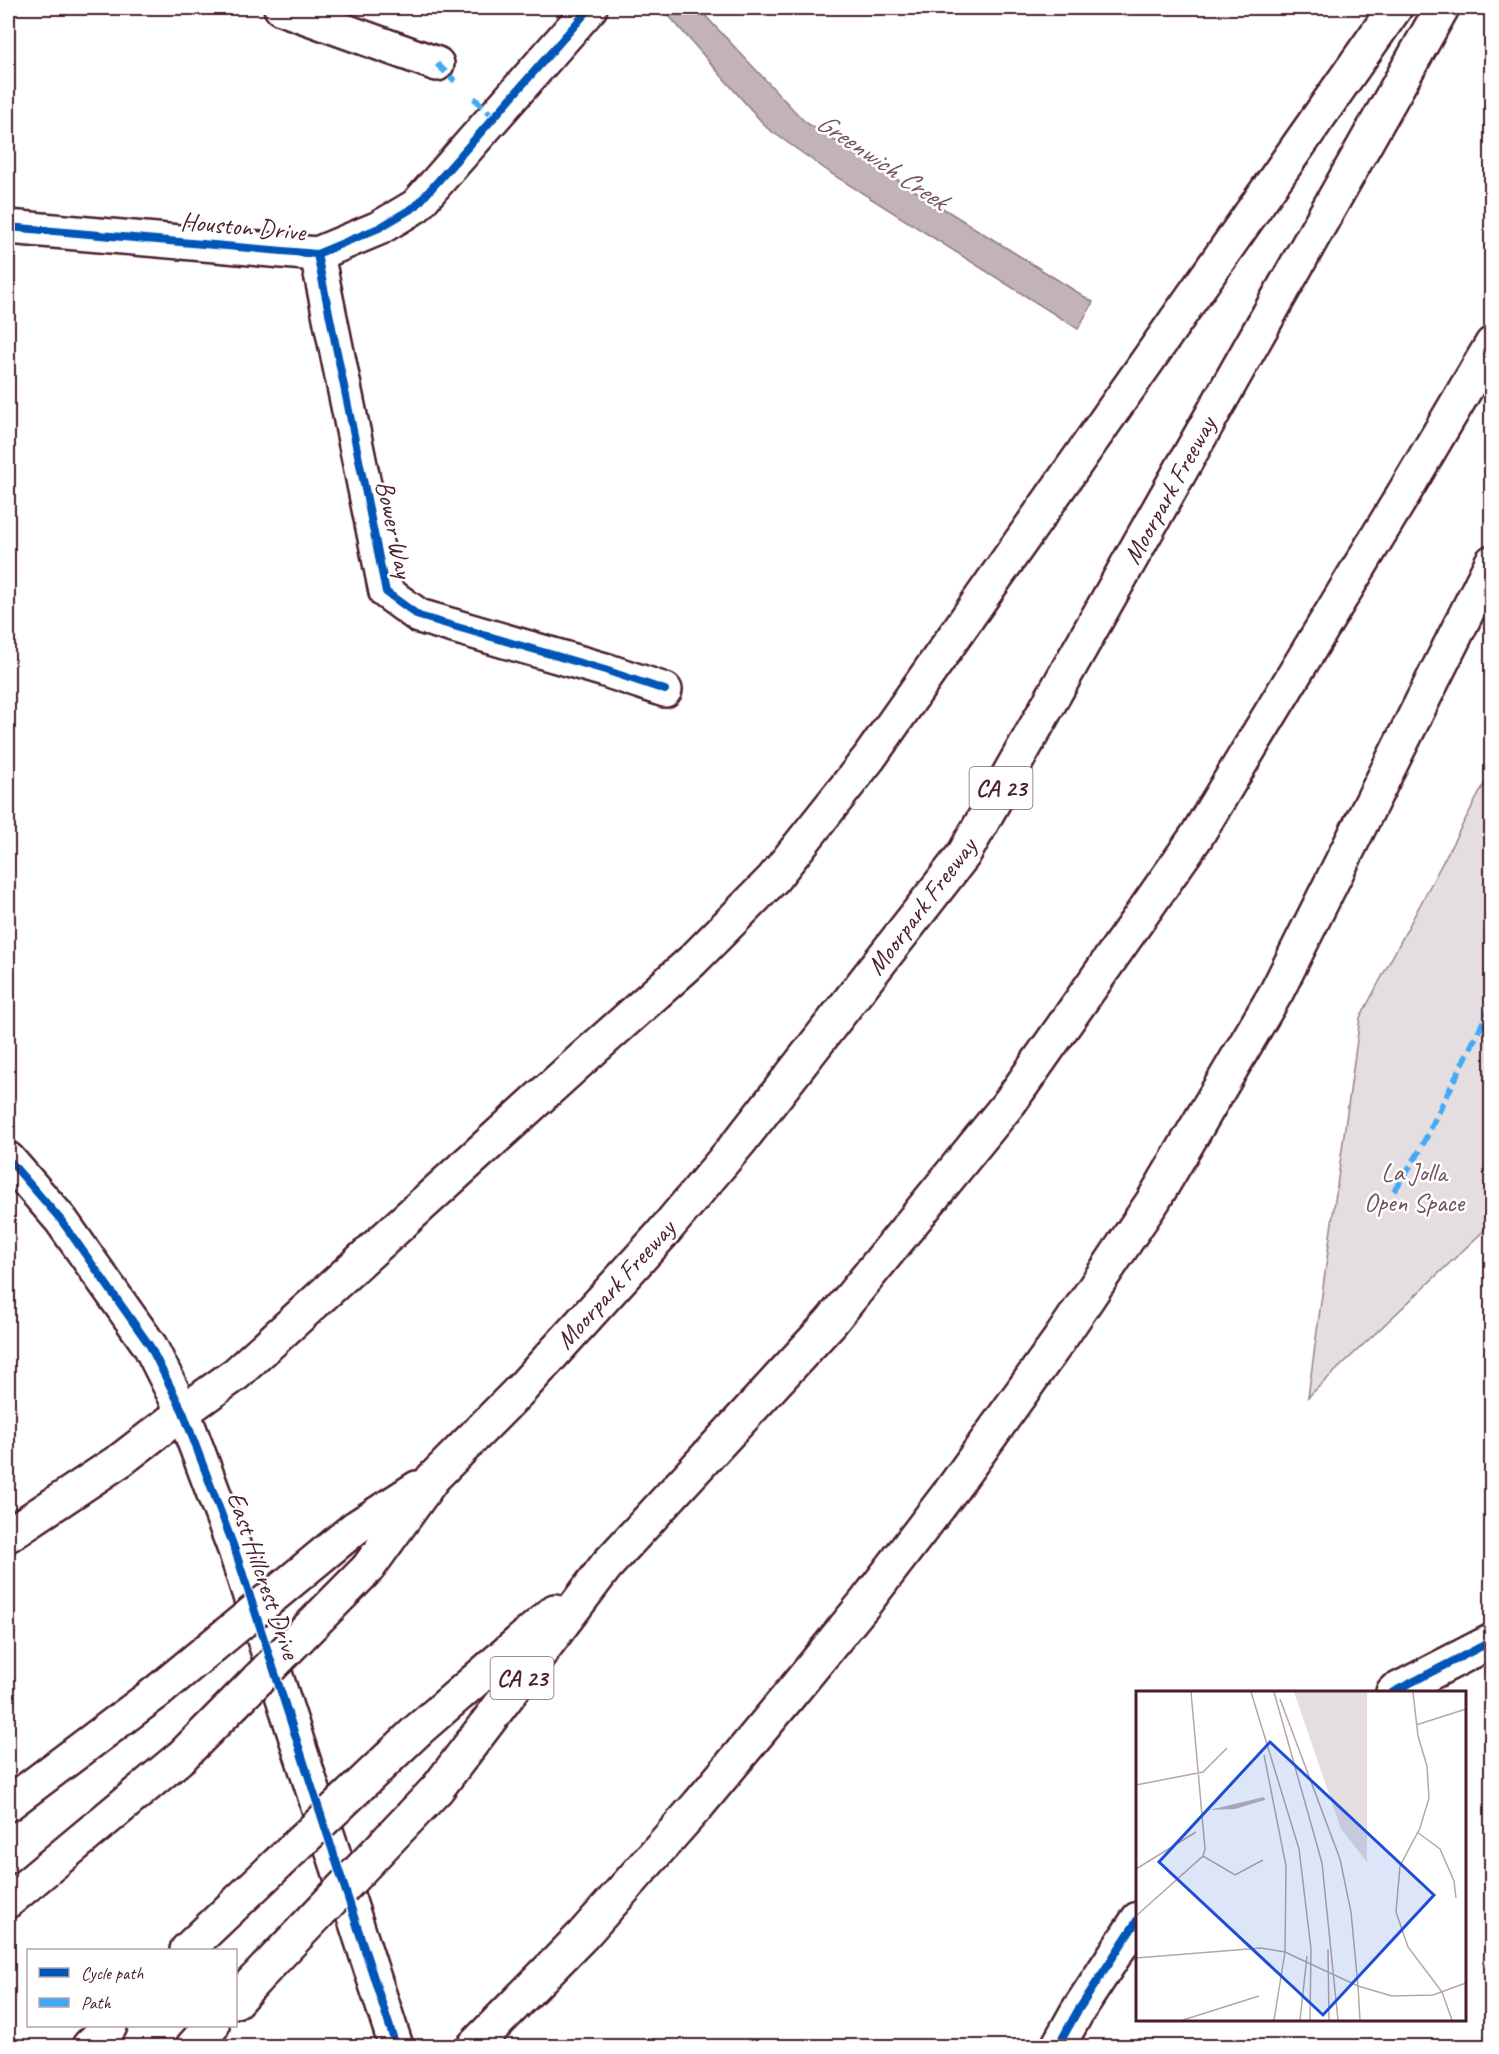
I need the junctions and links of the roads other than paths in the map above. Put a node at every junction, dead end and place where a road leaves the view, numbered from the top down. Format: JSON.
{"nodes":[{"id":1,"x":281,"y":8,"type":"edge"},
{"id":2,"x":590,"y":8,"type":"edge"},
{"id":3,"x":1395,"y":8,"type":"edge"},
{"id":4,"x":1442,"y":8,"type":"edge"},
{"id":5,"x":437,"y":64,"type":"dead end"},
{"id":6,"x":8,"y":227,"type":"edge"},
{"id":7,"x":317,"y":254,"type":"junction"},
{"id":8,"x":1491,"y":344,"type":"edge"},
{"id":9,"x":1491,"y":562,"type":"edge"},
{"id":10,"x":665,"y":690,"type":"dead end"},
{"id":11,"x":8,"y":1159,"type":"edge"},
{"id":12,"x":183,"y":1412,"type":"junction"},
{"id":13,"x":433,"y":1478,"type":"junction"},
{"id":14,"x":8,"y":1535,"type":"edge"},
{"id":15,"x":606,"y":1566,"type":"junction"},
{"id":16,"x":1491,"y":1641,"type":"edge"},
{"id":17,"x":1395,"y":1691,"type":"edge"},
{"id":18,"x":8,"y":1804,"type":"edge"},
{"id":19,"x":8,"y":1901,"type":"edge"},
{"id":20,"x":1136,"y":1921,"type":"edge"},
{"id":21,"x":188,"y":1949,"type":"edge"},
{"id":22,"x":244,"y":1992,"type":"edge"},
{"id":23,"x":108,"y":2027,"type":"edge"},
{"id":24,"x":210,"y":2027,"type":"edge"},
{"id":25,"x":89,"y":2046,"type":"edge"},
{"id":26,"x":192,"y":2046,"type":"edge"},
{"id":27,"x":396,"y":2046,"type":"edge"},
{"id":28,"x":474,"y":2046,"type":"edge"},
{"id":29,"x":1058,"y":2046,"type":"edge"}],
"edges":[{"from":1,"to":5,"type":"main road"},
{"from":2,"to":7,"type":"main road","name":"Houston Drive"},
{"from":3,"to":12,"type":"main road"},
{"from":4,"to":13,"type":"main road","name":"Moorpark Freeway","number":"CA 23"},
{"from":6,"to":7,"type":"main road","name":"Houston Drive"},
{"from":7,"to":10,"type":"main road","name":"Bower Way"},
{"from":8,"to":15,"type":"main road","number":"CA 23"},
{"from":9,"to":28,"type":"main road"},
{"from":11,"to":12,"type":"main road","name":"East Hillcrest Drive"},
{"from":12,"to":14,"type":"main road"},
{"from":12,"to":27,"type":"main road","name":"East Hillcrest Drive"},
{"from":13,"to":18,"type":"main road","bridge":true},
{"from":13,"to":19,"type":"main road","number":"CA 23","bridge":true},
{"from":15,"to":21,"type":"main road","bridge":true},
{"from":15,"to":22,"type":"main road","number":"CA 23","bridge":true},
{"from":16,"to":17,"type":"main road"},
{"from":20,"to":29,"type":"main road"},
{"from":23,"to":25,"type":"main road"},
{"from":24,"to":26,"type":"main road"}]}
